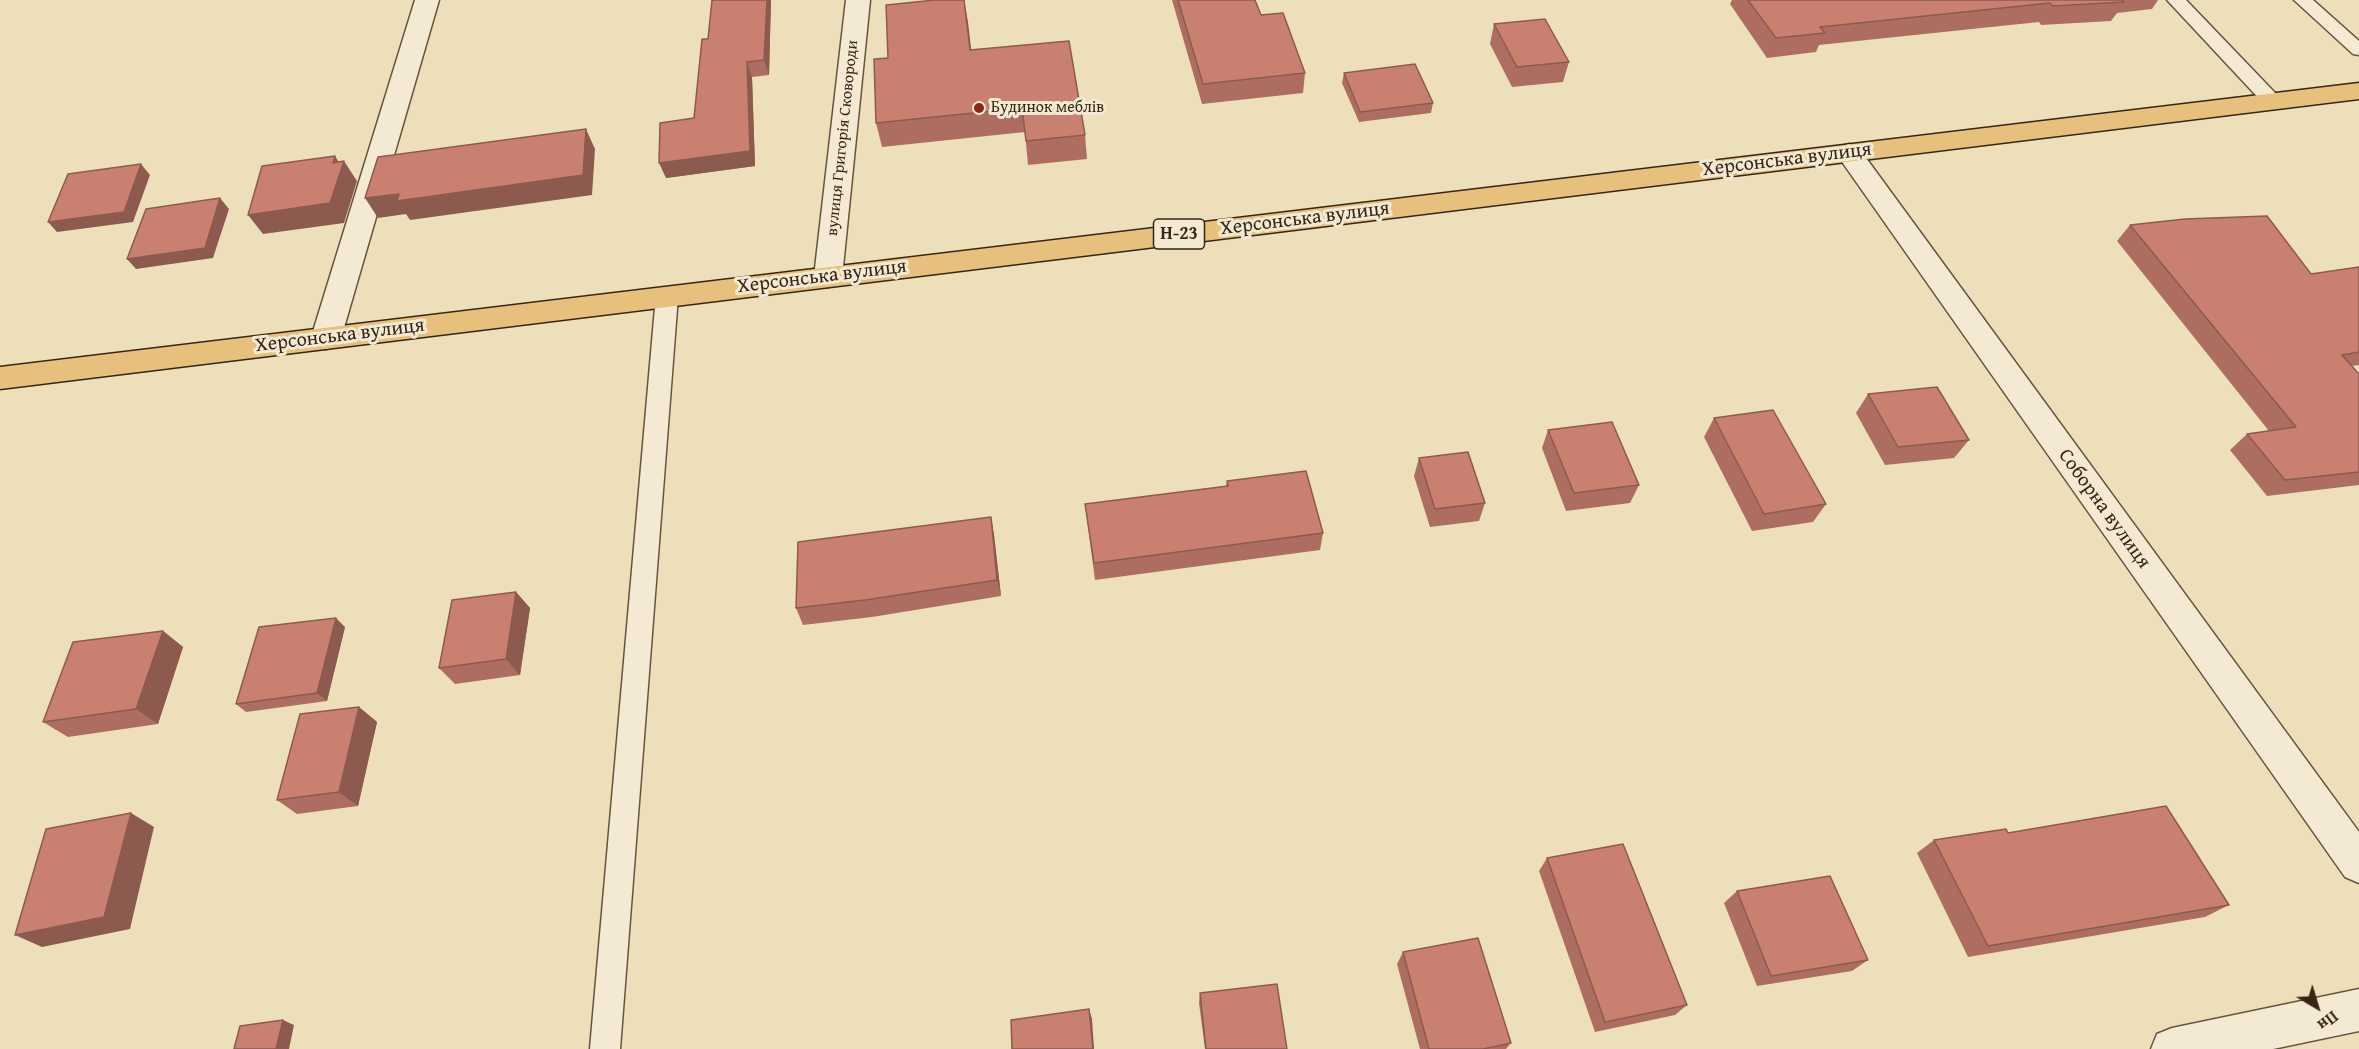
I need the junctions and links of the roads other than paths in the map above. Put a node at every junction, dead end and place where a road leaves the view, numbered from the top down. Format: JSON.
{"nodes":[{"id":1,"x":427,"y":0,"type":"edge"},
{"id":2,"x":858,"y":0,"type":"edge"},
{"id":3,"x":2176,"y":0,"type":"edge"},
{"id":4,"x":2304,"y":0,"type":"edge"},
{"id":5,"x":2359,"y":50,"type":"edge"},
{"id":6,"x":2359,"y":91,"type":"edge"},
{"id":7,"x":2272,"y":101,"type":"junction"},
{"id":8,"x":1849,"y":153,"type":"junction"},
{"id":9,"x":828,"y":277,"type":"junction"},
{"id":10,"x":667,"y":296,"type":"junction"},
{"id":11,"x":326,"y":338,"type":"junction"},
{"id":12,"x":0,"y":378,"type":"edge"},
{"id":13,"x":2359,"y":864,"type":"edge"},
{"id":14,"x":2359,"y":1011,"type":"edge"},
{"id":15,"x":605,"y":1049,"type":"edge"},
{"id":16,"x":2172,"y":1049,"type":"edge"}],
"edges":[{"from":1,"to":11,"type":"street"},
{"from":2,"to":9,"type":"street","name":"вулиця Григорія Сковороди"},
{"from":3,"to":7,"type":"lane"},
{"from":4,"to":5,"type":"lane"},
{"from":6,"to":7,"type":"main road","name":"Херсонська вулиця","number":"Н-23"},
{"from":7,"to":8,"type":"main road","name":"Херсонська вулиця","number":"Н-23"},
{"from":8,"to":9,"type":"main road","name":"Херсонська вулиця","number":"Н-23"},
{"from":8,"to":13,"type":"street","name":"Соборна вулиця"},
{"from":9,"to":10,"type":"main road","name":"Херсонська вулиця","number":"Н-23"},
{"from":10,"to":11,"type":"main road","name":"Херсонська вулиця","number":"Н-23"},
{"from":10,"to":15,"type":"lane"},
{"from":11,"to":12,"type":"main road","name":"Херсонська вулиця","number":"Н-23"},
{"from":14,"to":16,"type":"street"}]}
